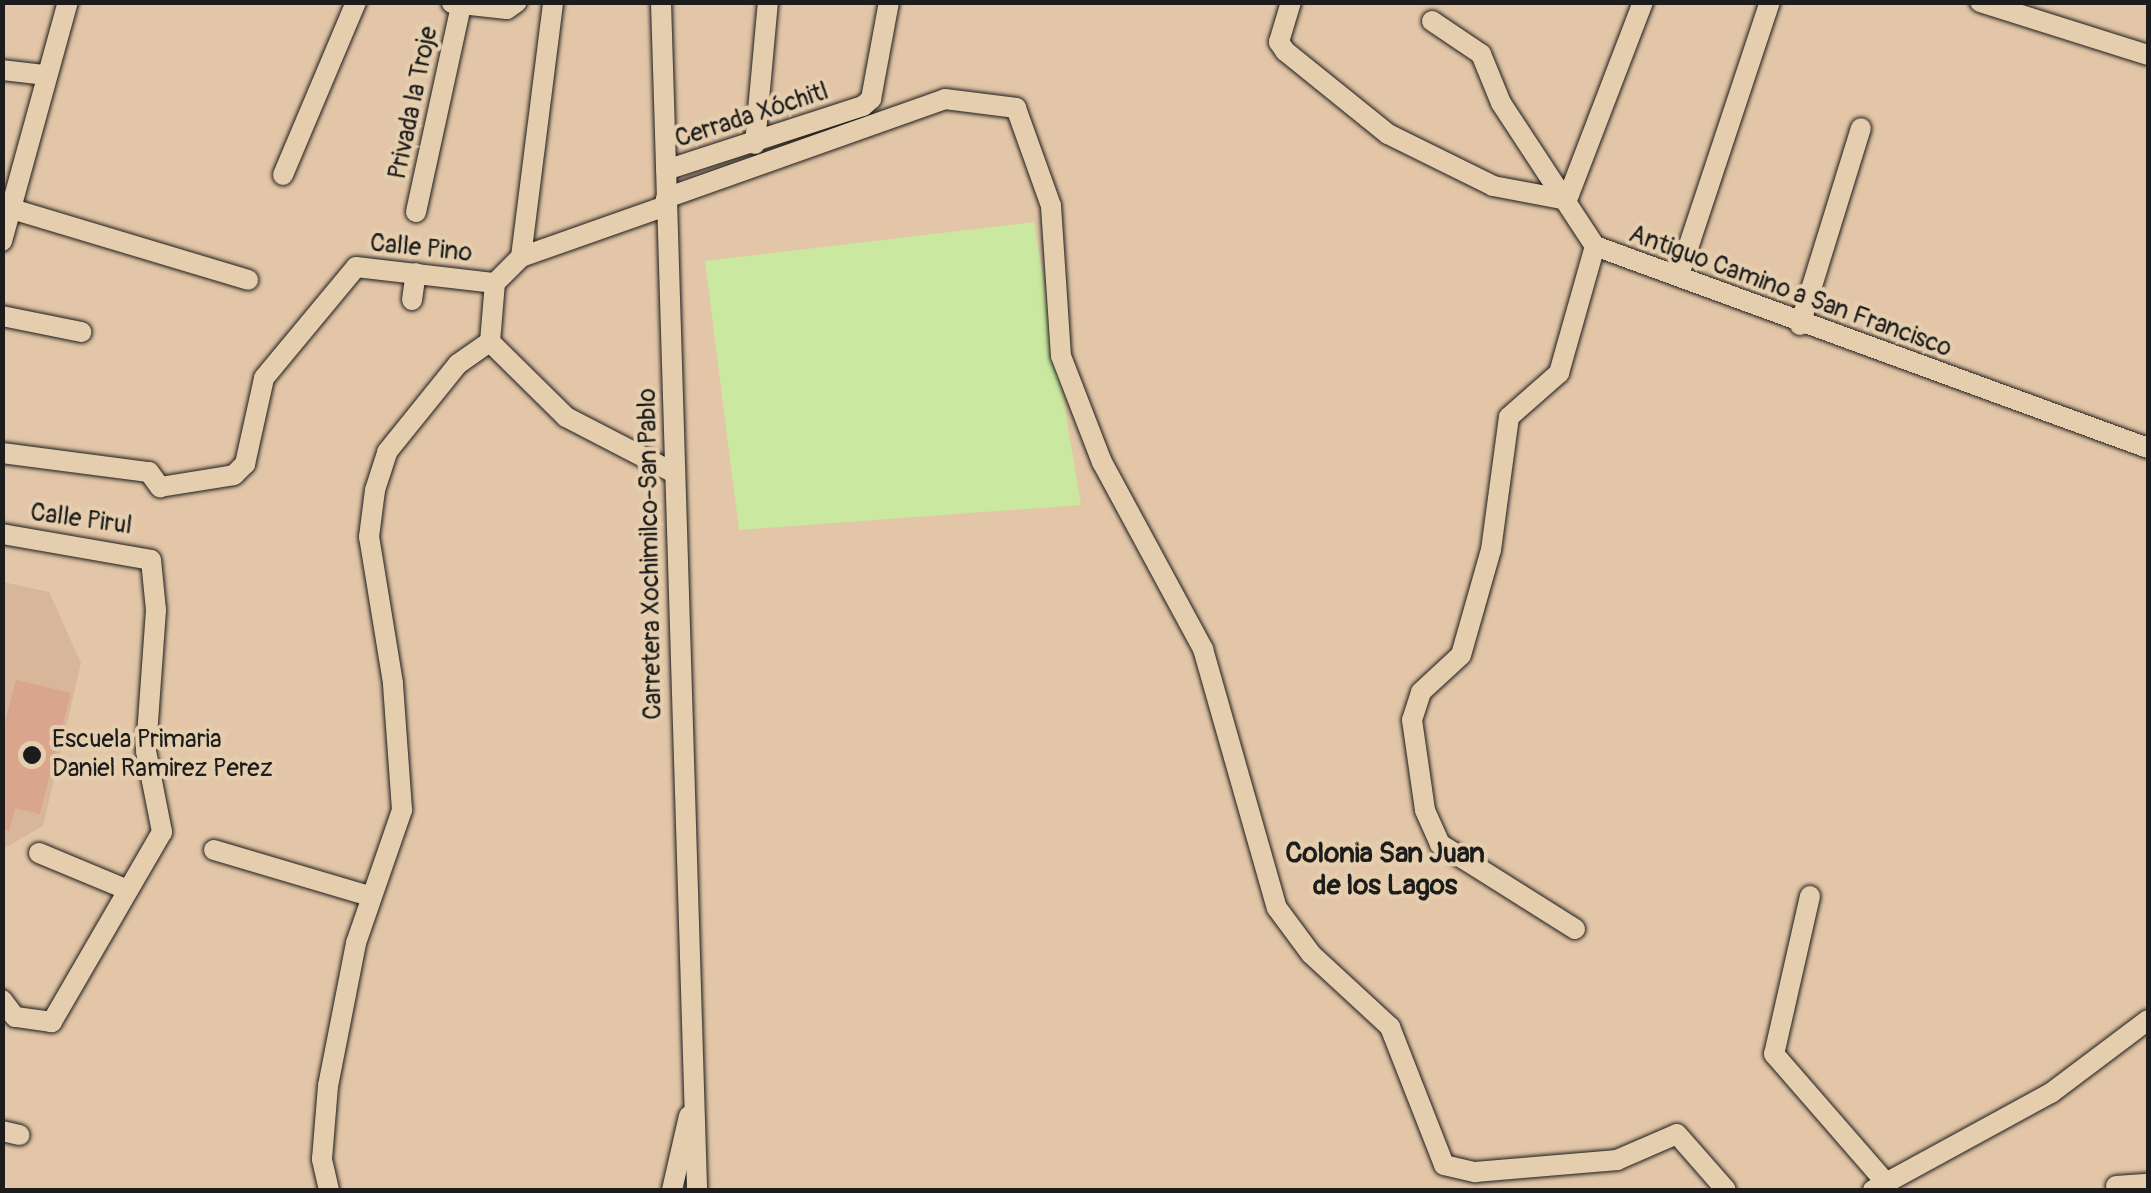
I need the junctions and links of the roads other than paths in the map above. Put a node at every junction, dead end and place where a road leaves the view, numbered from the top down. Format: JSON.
{"nodes":[{"id":1,"x":68,"y":2,"type":"edge"},
{"id":2,"x":356,"y":2,"type":"edge"},
{"id":3,"x":517,"y":2,"type":"edge"},
{"id":4,"x":553,"y":2,"type":"edge"},
{"id":5,"x":661,"y":2,"type":"edge"},
{"id":6,"x":768,"y":2,"type":"edge"},
{"id":7,"x":889,"y":2,"type":"edge"},
{"id":8,"x":1291,"y":2,"type":"edge"},
{"id":9,"x":1643,"y":2,"type":"edge"},
{"id":10,"x":1770,"y":2,"type":"edge"},
{"id":11,"x":1980,"y":2,"type":"edge"},
{"id":12,"x":456,"y":4,"type":"edge"},
{"id":13,"x":1432,"y":21,"type":"dead end"},
{"id":14,"x":2148,"y":55,"type":"edge"},
{"id":15,"x":2,"y":70,"type":"edge"},
{"id":16,"x":45,"y":75,"type":"junction"},
{"id":17,"x":1861,"y":128,"type":"dead end"},
{"id":18,"x":755,"y":144,"type":"junction"},
{"id":19,"x":666,"y":170,"type":"junction"},
{"id":20,"x":283,"y":175,"type":"dead end"},
{"id":21,"x":1566,"y":200,"type":"junction"},
{"id":22,"x":666,"y":202,"type":"junction"},
{"id":23,"x":7,"y":207,"type":"edge"},
{"id":24,"x":416,"y":212,"type":"dead end"},
{"id":25,"x":2,"y":241,"type":"edge"},
{"id":26,"x":1595,"y":246,"type":"junction"},
{"id":27,"x":521,"y":257,"type":"junction"},
{"id":28,"x":416,"y":273,"type":"junction"},
{"id":29,"x":1679,"y":276,"type":"junction"},
{"id":30,"x":248,"y":280,"type":"dead end"},
{"id":31,"x":495,"y":282,"type":"junction"},
{"id":32,"x":412,"y":300,"type":"dead end"},
{"id":33,"x":2,"y":316,"type":"edge"},
{"id":34,"x":1800,"y":324,"type":"junction"},
{"id":35,"x":81,"y":332,"type":"dead end"},
{"id":36,"x":490,"y":342,"type":"junction"},
{"id":37,"x":2148,"y":448,"type":"edge"},
{"id":38,"x":2,"y":453,"type":"edge"},
{"id":39,"x":674,"y":473,"type":"junction"},
{"id":40,"x":2,"y":534,"type":"edge"},
{"id":41,"x":214,"y":850,"type":"dead end"},
{"id":42,"x":39,"y":853,"type":"dead end"},
{"id":43,"x":128,"y":890,"type":"junction"},
{"id":44,"x":369,"y":896,"type":"junction"},
{"id":45,"x":1810,"y":896,"type":"dead end"},
{"id":46,"x":1575,"y":929,"type":"dead end"},
{"id":47,"x":2,"y":1000,"type":"edge"},
{"id":48,"x":2148,"y":1020,"type":"edge"},
{"id":49,"x":692,"y":1105,"type":"junction"},
{"id":50,"x":2148,"y":1184,"type":"edge"},
{"id":51,"x":2116,"y":1186,"type":"dead end"},
{"id":52,"x":1880,"y":1187,"type":"edge"},
{"id":53,"x":329,"y":1190,"type":"edge"},
{"id":54,"x":672,"y":1190,"type":"edge"},
{"id":55,"x":697,"y":1190,"type":"edge"},
{"id":56,"x":1726,"y":1190,"type":"edge"}],
"edges":[{"from":1,"to":16,"type":"street"},
{"from":2,"to":20,"type":"street"},
{"from":3,"to":12,"type":"street"},
{"from":4,"to":27,"type":"street"},
{"from":5,"to":19,"type":"street","name":"Carretera Xochimilco-San Pablo"},
{"from":6,"to":18,"type":"street"},
{"from":7,"to":18,"type":"street","name":"Cerrada Xóchitl"},
{"from":8,"to":21,"type":"street"},
{"from":9,"to":21,"type":"street"},
{"from":10,"to":29,"type":"street"},
{"from":11,"to":14,"type":"street"},
{"from":12,"to":24,"type":"street","name":"Privada la Troje"},
{"from":13,"to":21,"type":"street","name":"Antiguo Camino a San Francisco"},
{"from":15,"to":16,"type":"street"},
{"from":16,"to":23,"type":"street"},
{"from":17,"to":34,"type":"street"},
{"from":18,"to":19,"type":"street","name":"Cerrada Xóchitl"},
{"from":19,"to":22,"type":"street","name":"Carretera Xochimilco-San Pablo"},
{"from":21,"to":26,"type":"street","name":"Antiguo Camino a San Francisco"},
{"from":22,"to":27,"type":"street","name":"Calle Pino"},
{"from":22,"to":39,"type":"street","name":"Carretera Xochimilco-San Pablo"},
{"from":22,"to":56,"type":"street","name":"Calle Pino"},
{"from":23,"to":25,"type":"street"},
{"from":23,"to":30,"type":"street"},
{"from":26,"to":29,"type":"street","name":"Antiguo Camino a San Francisco"},
{"from":26,"to":46,"type":"street"},
{"from":27,"to":31,"type":"street","name":"Calle Pino"},
{"from":28,"to":31,"type":"street","name":"Calle Pino"},
{"from":28,"to":32,"type":"street"},
{"from":28,"to":38,"type":"street","name":"Calle Pino"},
{"from":29,"to":34,"type":"street","name":"Antiguo Camino a San Francisco"},
{"from":31,"to":36,"type":"street"},
{"from":33,"to":35,"type":"street"},
{"from":34,"to":37,"type":"street","name":"Antiguo Camino a San Francisco"},
{"from":36,"to":39,"type":"street"},
{"from":36,"to":44,"type":"street"},
{"from":39,"to":49,"type":"street","name":"Carretera Xochimilco-San Pablo"},
{"from":40,"to":43,"type":"street","name":"Calle Pirul"},
{"from":41,"to":44,"type":"street"},
{"from":42,"to":43,"type":"street"},
{"from":43,"to":47,"type":"street"},
{"from":44,"to":53,"type":"street"},
{"from":45,"to":52,"type":"street"},
{"from":48,"to":52,"type":"street"},
{"from":49,"to":54,"type":"street"},
{"from":49,"to":55,"type":"street"},
{"from":50,"to":51,"type":"street"}]}
